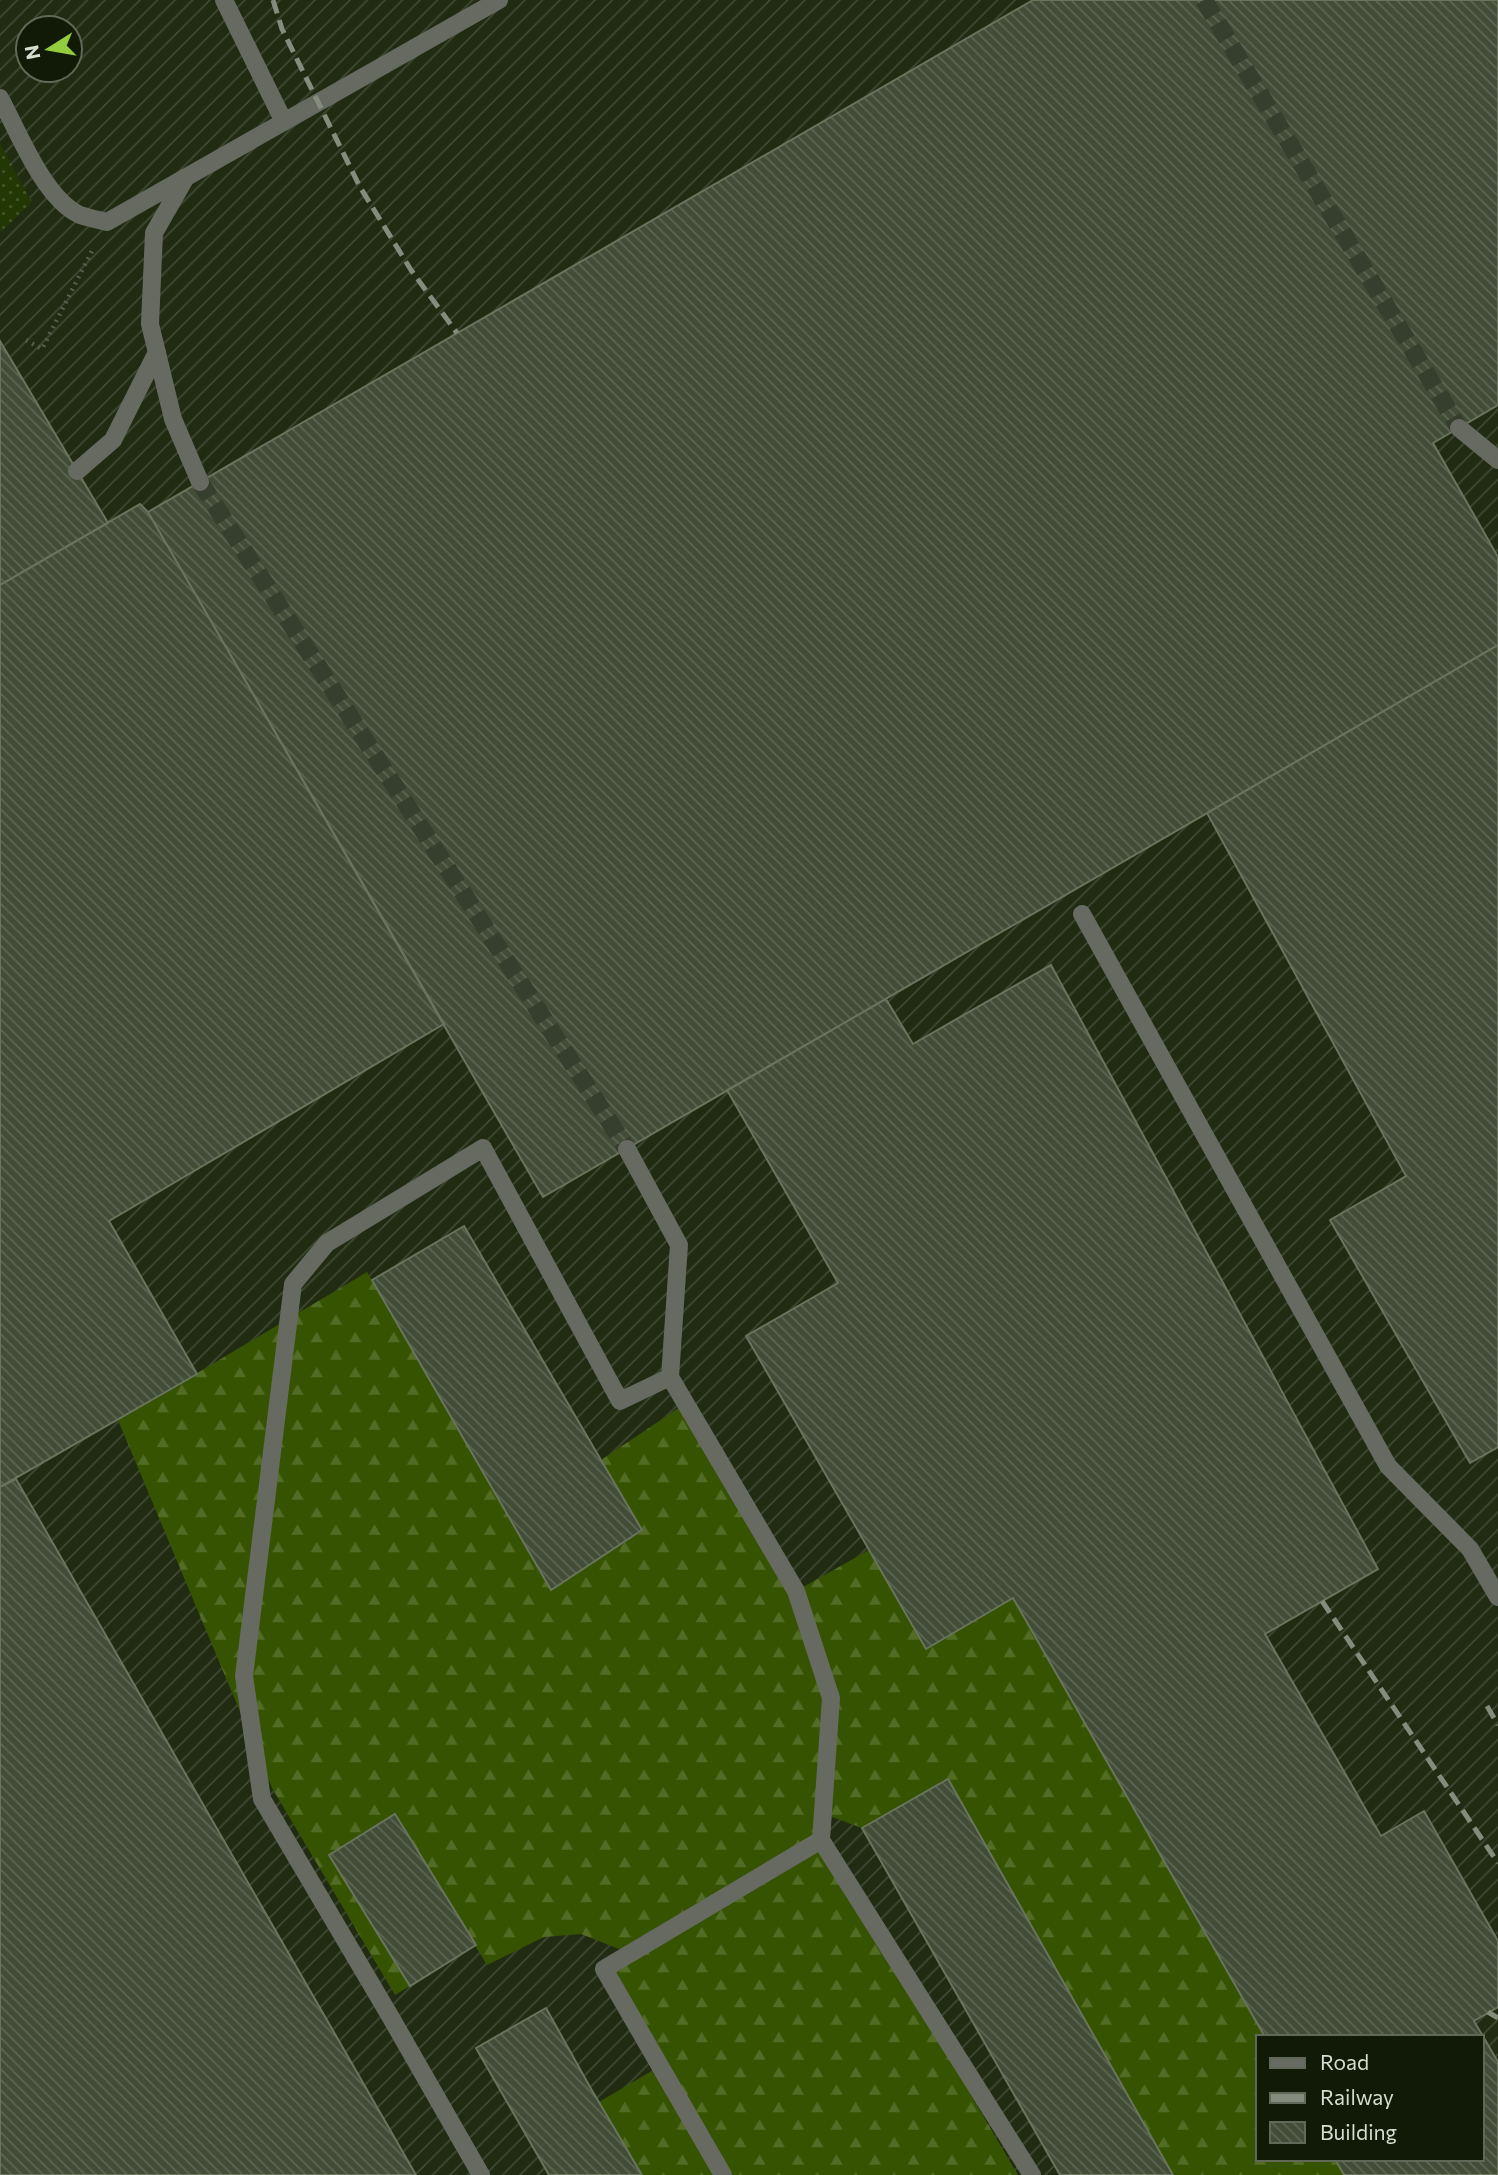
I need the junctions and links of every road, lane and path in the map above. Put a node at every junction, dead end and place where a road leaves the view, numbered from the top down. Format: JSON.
{"nodes":[{"id":1,"x":224,"y":0,"type":"edge"},
{"id":2,"x":499,"y":0,"type":"edge"},
{"id":3,"x":0,"y":98,"type":"edge"},
{"id":4,"x":284,"y":122,"type":"junction"},
{"id":5,"x":186,"y":177,"type":"junction"},
{"id":6,"x":107,"y":222,"type":"junction"},
{"id":7,"x":26,"y":341,"type":"dead end"},
{"id":8,"x":157,"y":352,"type":"junction"},
{"id":9,"x":1459,"y":428,"type":"tunnel mouth"},
{"id":10,"x":1498,"y":460,"type":"edge"},
{"id":11,"x":77,"y":471,"type":"dead end"},
{"id":12,"x":200,"y":482,"type":"tunnel mouth"},
{"id":13,"x":1082,"y":914,"type":"dead end"},
{"id":14,"x":627,"y":1149,"type":"tunnel mouth"},
{"id":15,"x":670,"y":1377,"type":"junction"},
{"id":16,"x":1498,"y":1598,"type":"edge"},
{"id":17,"x":821,"y":1840,"type":"junction"},
{"id":18,"x":481,"y":2175,"type":"edge"},
{"id":19,"x":723,"y":2175,"type":"edge"},
{"id":20,"x":1032,"y":2175,"type":"edge"}],
"edges":[{"from":1,"to":4,"type":"lane"},
{"from":2,"to":4,"type":"lane"},
{"from":3,"to":6,"type":"lane"},
{"from":4,"to":5,"type":"lane"},
{"from":5,"to":6,"type":"lane"},
{"from":5,"to":8,"type":"lane"},
{"from":6,"to":7,"type":"path"},
{"from":8,"to":11,"type":"lane"},
{"from":8,"to":12,"type":"lane"},
{"from":9,"to":10,"type":"lane"},
{"from":13,"to":16,"type":"lane"},
{"from":14,"to":15,"type":"lane"},
{"from":15,"to":17,"type":"lane"},
{"from":15,"to":18,"type":"lane"},
{"from":17,"to":19,"type":"lane"},
{"from":17,"to":20,"type":"lane"}]}
